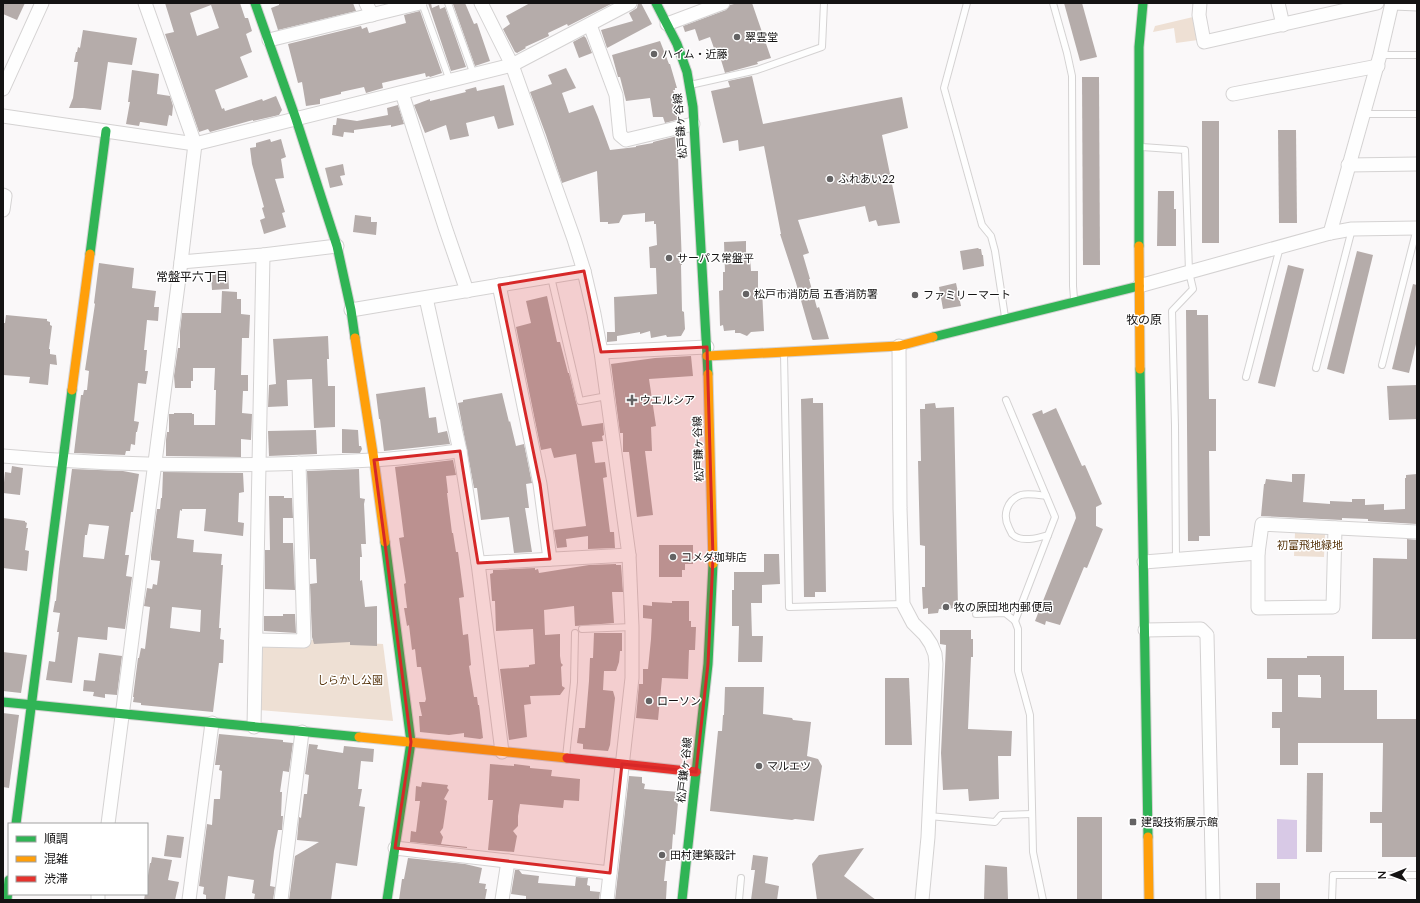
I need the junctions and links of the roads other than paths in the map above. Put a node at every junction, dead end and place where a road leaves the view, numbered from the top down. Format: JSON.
{"nodes":[{"id":1,"x":42,"y":3,"type":"edge"},
{"id":2,"x":145,"y":3,"type":"edge"},
{"id":3,"x":255,"y":3,"type":"edge"},
{"id":4,"x":421,"y":3,"type":"edge"},
{"id":5,"x":448,"y":3,"type":"edge"},
{"id":6,"x":481,"y":3,"type":"edge"},
{"id":7,"x":630,"y":3,"type":"edge"},
{"id":8,"x":656,"y":3,"type":"edge"},
{"id":9,"x":723,"y":3,"type":"edge"},
{"id":10,"x":824,"y":3,"type":"edge"},
{"id":11,"x":966,"y":3,"type":"edge"},
{"id":12,"x":1053,"y":3,"type":"edge"},
{"id":13,"x":1143,"y":3,"type":"edge"},
{"id":14,"x":1200,"y":3,"type":"edge"},
{"id":15,"x":1278,"y":3,"type":"edge"},
{"id":16,"x":1377,"y":3,"type":"edge"},
{"id":17,"x":1393,"y":3,"type":"edge"},
{"id":18,"x":1417,"y":4,"type":"edge"},
{"id":19,"x":369,"y":9,"type":"edge"},
{"id":20,"x":590,"y":24,"type":"junction"},
{"id":21,"x":667,"y":24,"type":"junction"},
{"id":22,"x":1283,"y":25,"type":"junction"},
{"id":23,"x":269,"y":40,"type":"junction"},
{"id":24,"x":1417,"y":55,"type":"edge"},
{"id":25,"x":1379,"y":61,"type":"junction"},
{"id":26,"x":512,"y":66,"type":"junction"},
{"id":27,"x":474,"y":75,"type":"junction"},
{"id":28,"x":450,"y":82,"type":"junction"},
{"id":29,"x":689,"y":86,"type":"junction"},
{"id":30,"x":3,"y":89,"type":"edge"},
{"id":31,"x":402,"y":93,"type":"junction"},
{"id":32,"x":1233,"y":94,"type":"dead end"},
{"id":33,"x":1363,"y":114,"type":"junction"},
{"id":34,"x":1417,"y":114,"type":"edge"},
{"id":35,"x":3,"y":116,"type":"edge"},
{"id":36,"x":296,"y":119,"type":"junction"},
{"id":37,"x":693,"y":124,"type":"junction"},
{"id":38,"x":106,"y":131,"type":"junction"},
{"id":39,"x":195,"y":144,"type":"junction"},
{"id":40,"x":1140,"y":147,"type":"junction"},
{"id":41,"x":1417,"y":164,"type":"edge"},
{"id":42,"x":1348,"y":165,"type":"junction"},
{"id":43,"x":3,"y":195,"type":"edge"},
{"id":44,"x":3,"y":210,"type":"edge"},
{"id":45,"x":1417,"y":228,"type":"edge"},
{"id":46,"x":1352,"y":229,"type":"junction"},
{"id":47,"x":1330,"y":233,"type":"junction"},
{"id":48,"x":337,"y":246,"type":"junction"},
{"id":49,"x":1280,"y":247,"type":"junction"},
{"id":50,"x":263,"y":255,"type":"junction"},
{"id":51,"x":181,"y":262,"type":"junction"},
{"id":52,"x":584,"y":271,"type":"junction"},
{"id":53,"x":1189,"y":272,"type":"junction"},
{"id":54,"x":551,"y":277,"type":"junction"},
{"id":55,"x":499,"y":285,"type":"junction"},
{"id":56,"x":1139,"y":286,"type":"junction"},
{"id":57,"x":467,"y":291,"type":"junction"},
{"id":58,"x":426,"y":298,"type":"junction"},
{"id":59,"x":1075,"y":300,"type":"junction"},
{"id":60,"x":352,"y":310,"type":"junction"},
{"id":61,"x":1005,"y":319,"type":"junction"},
{"id":62,"x":899,"y":346,"type":"junction"},
{"id":63,"x":601,"y":352,"type":"junction"},
{"id":64,"x":707,"y":352,"type":"junction"},
{"id":65,"x":784,"y":352,"type":"junction"},
{"id":66,"x":1382,"y":365,"type":"dead end"},
{"id":67,"x":1316,"y":368,"type":"dead end"},
{"id":68,"x":1246,"y":377,"type":"dead end"},
{"id":69,"x":607,"y":396,"type":"junction"},
{"id":70,"x":1006,"y":400,"type":"dead end"},
{"id":71,"x":460,"y":451,"type":"junction"},
{"id":72,"x":3,"y":456,"type":"edge"},
{"id":73,"x":374,"y":460,"type":"junction"},
{"id":74,"x":62,"y":461,"type":"junction"},
{"id":75,"x":155,"y":463,"type":"junction"},
{"id":76,"x":299,"y":463,"type":"junction"},
{"id":77,"x":259,"y":464,"type":"junction"},
{"id":78,"x":1046,"y":496,"type":"junction"},
{"id":79,"x":1335,"y":528,"type":"junction"},
{"id":80,"x":1417,"y":532,"type":"edge"},
{"id":81,"x":1048,"y":535,"type":"junction"},
{"id":82,"x":1258,"y":553,"type":"junction"},
{"id":83,"x":629,"y":555,"type":"junction"},
{"id":84,"x":550,"y":559,"type":"junction"},
{"id":85,"x":1176,"y":560,"type":"junction"},
{"id":86,"x":1144,"y":562,"type":"junction"},
{"id":87,"x":478,"y":563,"type":"junction"},
{"id":88,"x":903,"y":604,"type":"junction"},
{"id":89,"x":976,"y":614,"type":"dead end"},
{"id":90,"x":1015,"y":621,"type":"junction"},
{"id":91,"x":632,"y":627,"type":"junction"},
{"id":92,"x":582,"y":628,"type":"dead end"},
{"id":93,"x":1145,"y":630,"type":"junction"},
{"id":94,"x":575,"y":633,"type":"dead end"},
{"id":95,"x":256,"y":640,"type":"junction"},
{"id":96,"x":3,"y":702,"type":"edge"},
{"id":97,"x":32,"y":705,"type":"junction"},
{"id":98,"x":122,"y":713,"type":"junction"},
{"id":99,"x":212,"y":723,"type":"junction"},
{"id":100,"x":254,"y":727,"type":"junction"},
{"id":101,"x":302,"y":732,"type":"junction"},
{"id":102,"x":411,"y":742,"type":"junction"},
{"id":103,"x":502,"y":752,"type":"junction"},
{"id":104,"x":566,"y":759,"type":"junction"},
{"id":105,"x":622,"y":764,"type":"junction"},
{"id":106,"x":696,"y":772,"type":"junction"},
{"id":107,"x":1032,"y":814,"type":"junction"},
{"id":108,"x":929,"y":816,"type":"junction"},
{"id":109,"x":16,"y":823,"type":"edge"},
{"id":110,"x":108,"y":823,"type":"edge"},
{"id":111,"x":395,"y":848,"type":"junction"},
{"id":112,"x":508,"y":861,"type":"junction"},
{"id":113,"x":610,"y":873,"type":"junction"},
{"id":114,"x":1417,"y":875,"type":"edge"},
{"id":115,"x":741,"y":878,"type":"dead end"},
{"id":116,"x":189,"y":900,"type":"edge"},
{"id":117,"x":281,"y":900,"type":"edge"},
{"id":118,"x":387,"y":900,"type":"edge"},
{"id":119,"x":502,"y":900,"type":"edge"},
{"id":120,"x":607,"y":900,"type":"edge"},
{"id":121,"x":682,"y":900,"type":"edge"},
{"id":122,"x":738,"y":900,"type":"edge"},
{"id":123,"x":922,"y":900,"type":"edge"},
{"id":124,"x":1043,"y":900,"type":"edge"},
{"id":125,"x":1149,"y":900,"type":"edge"},
{"id":126,"x":1213,"y":900,"type":"edge"},
{"id":127,"x":1332,"y":900,"type":"edge"}],
"edges":[{"from":1,"to":30,"type":"street"},
{"from":2,"to":39,"type":"street"},
{"from":3,"to":23,"type":"street"},
{"from":4,"to":19,"type":"street"},
{"from":4,"to":28,"type":"lane"},
{"from":5,"to":27,"type":"lane"},
{"from":6,"to":26,"type":"street"},
{"from":7,"to":20,"type":"street"},
{"from":8,"to":21,"type":"street","name":"松戸鎌ヶ谷線"},
{"from":9,"to":21,"type":"street"},
{"from":10,"to":29,"type":"lane"},
{"from":11,"to":61,"type":"lane"},
{"from":12,"to":59,"type":"lane"},
{"from":13,"to":40,"type":"street"},
{"from":14,"to":22,"type":"street"},
{"from":15,"to":22,"type":"street"},
{"from":16,"to":22,"type":"street"},
{"from":17,"to":18,"type":"street"},
{"from":17,"to":25,"type":"street"},
{"from":19,"to":23,"type":"street"},
{"from":20,"to":26,"type":"street"},
{"from":20,"to":37,"type":"street"},
{"from":21,"to":29,"type":"street","name":"松戸鎌ヶ谷線"},
{"from":23,"to":36,"type":"street"},
{"from":24,"to":25,"type":"lane"},
{"from":25,"to":32,"type":"street"},
{"from":25,"to":33,"type":"street"},
{"from":26,"to":27,"type":"street"},
{"from":26,"to":52,"type":"street"},
{"from":27,"to":28,"type":"street"},
{"from":28,"to":31,"type":"street"},
{"from":29,"to":37,"type":"street","name":"松戸鎌ヶ谷線"},
{"from":31,"to":36,"type":"street"},
{"from":31,"to":57,"type":"street"},
{"from":33,"to":34,"type":"lane"},
{"from":33,"to":42,"type":"street"},
{"from":35,"to":38,"type":"street"},
{"from":36,"to":39,"type":"street"},
{"from":36,"to":48,"type":"street"},
{"from":37,"to":64,"type":"street","name":"松戸鎌ヶ谷線"},
{"from":38,"to":39,"type":"street"},
{"from":38,"to":74,"type":"street"},
{"from":39,"to":51,"type":"street"},
{"from":40,"to":53,"type":"lane"},
{"from":40,"to":56,"type":"street"},
{"from":41,"to":42,"type":"street"},
{"from":42,"to":47,"type":"street"},
{"from":43,"to":44,"type":"street"},
{"from":45,"to":46,"type":"street"},
{"from":45,"to":66,"type":"lane"},
{"from":46,"to":47,"type":"street"},
{"from":46,"to":67,"type":"lane"},
{"from":47,"to":49,"type":"street"},
{"from":48,"to":50,"type":"street"},
{"from":48,"to":60,"type":"street"},
{"from":49,"to":53,"type":"street"},
{"from":49,"to":68,"type":"lane"},
{"from":50,"to":51,"type":"street"},
{"from":50,"to":77,"type":"street"},
{"from":51,"to":75,"type":"street"},
{"from":52,"to":54,"type":"street"},
{"from":52,"to":63,"type":"street"},
{"from":53,"to":56,"type":"street"},
{"from":53,"to":85,"type":"lane"},
{"from":54,"to":55,"type":"street"},
{"from":54,"to":69,"type":"lane"},
{"from":55,"to":57,"type":"street"},
{"from":55,"to":84,"type":"street"},
{"from":56,"to":59,"type":"street"},
{"from":56,"to":86,"type":"street"},
{"from":57,"to":58,"type":"street"},
{"from":58,"to":60,"type":"street"},
{"from":58,"to":71,"type":"street"},
{"from":59,"to":61,"type":"street"},
{"from":60,"to":73,"type":"street"},
{"from":61,"to":62,"type":"street"},
{"from":62,"to":65,"type":"street"},
{"from":62,"to":88,"type":"street"},
{"from":63,"to":64,"type":"street"},
{"from":63,"to":69,"type":"street"},
{"from":64,"to":65,"type":"street"},
{"from":64,"to":106,"type":"street","name":"松戸鎌ヶ谷線"},
{"from":65,"to":88,"type":"lane"},
{"from":69,"to":83,"type":"street"},
{"from":70,"to":78,"type":"lane"},
{"from":71,"to":73,"type":"street"},
{"from":71,"to":87,"type":"street"},
{"from":72,"to":74,"type":"street"},
{"from":73,"to":76,"type":"street"},
{"from":73,"to":102,"type":"street"},
{"from":74,"to":75,"type":"street"},
{"from":74,"to":97,"type":"street"},
{"from":75,"to":77,"type":"street"},
{"from":75,"to":98,"type":"street"},
{"from":76,"to":77,"type":"street"},
{"from":76,"to":95,"type":"street"},
{"from":77,"to":95,"type":"street"},
{"from":78,"to":81,"type":"lane"},
{"from":78,"to":81,"type":"lane"},
{"from":79,"to":80,"type":"street"},
{"from":79,"to":82,"type":"street"},
{"from":79,"to":82,"type":"street"},
{"from":81,"to":90,"type":"lane"},
{"from":82,"to":85,"type":"street"},
{"from":83,"to":84,"type":"street"},
{"from":83,"to":91,"type":"street"},
{"from":84,"to":87,"type":"street"},
{"from":85,"to":86,"type":"street"},
{"from":86,"to":93,"type":"street"},
{"from":87,"to":103,"type":"street"},
{"from":88,"to":108,"type":"street"},
{"from":89,"to":90,"type":"lane"},
{"from":90,"to":107,"type":"lane"},
{"from":91,"to":92,"type":"lane"},
{"from":91,"to":105,"type":"street"},
{"from":93,"to":125,"type":"street"},
{"from":93,"to":126,"type":"street"},
{"from":94,"to":104,"type":"lane"},
{"from":95,"to":100,"type":"street"},
{"from":96,"to":97,"type":"street"},
{"from":97,"to":98,"type":"street"},
{"from":97,"to":109,"type":"street"},
{"from":98,"to":99,"type":"street"},
{"from":98,"to":110,"type":"street"},
{"from":99,"to":100,"type":"street"},
{"from":99,"to":116,"type":"street"},
{"from":100,"to":101,"type":"street"},
{"from":101,"to":102,"type":"street"},
{"from":101,"to":117,"type":"street"},
{"from":102,"to":103,"type":"street"},
{"from":102,"to":111,"type":"street"},
{"from":103,"to":104,"type":"street"},
{"from":104,"to":105,"type":"street"},
{"from":105,"to":106,"type":"street"},
{"from":105,"to":113,"type":"street"},
{"from":106,"to":121,"type":"street","name":"松戸鎌ヶ谷線"},
{"from":107,"to":108,"type":"lane"},
{"from":107,"to":124,"type":"lane"},
{"from":108,"to":123,"type":"street"},
{"from":111,"to":112,"type":"street"},
{"from":111,"to":118,"type":"street"},
{"from":112,"to":113,"type":"street"},
{"from":112,"to":119,"type":"street"},
{"from":113,"to":120,"type":"street"},
{"from":114,"to":127,"type":"lane"},
{"from":115,"to":122,"type":"lane"}]}
